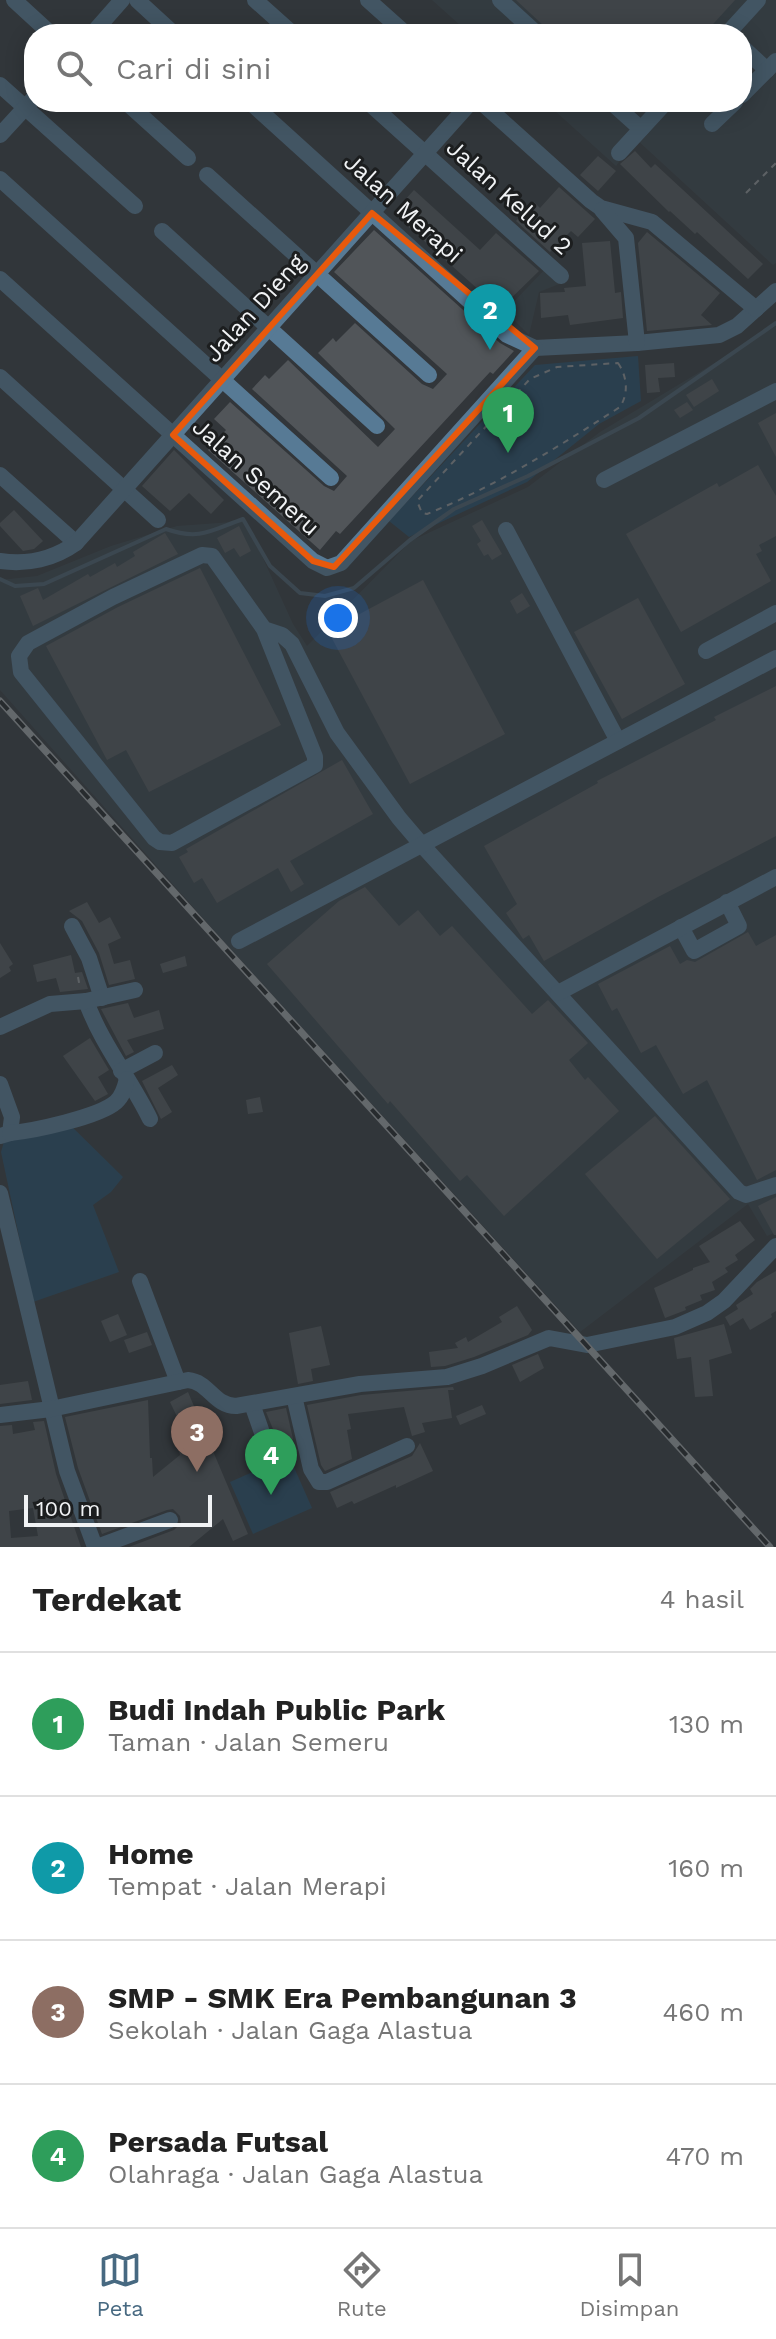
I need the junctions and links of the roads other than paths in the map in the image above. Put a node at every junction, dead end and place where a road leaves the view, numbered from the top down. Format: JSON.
{"nodes":[{"id":1,"x":14,"y":0,"type":"edge"},
{"id":2,"x":122,"y":0,"type":"edge"},
{"id":3,"x":137,"y":0,"type":"edge"},
{"id":4,"x":255,"y":0,"type":"edge"},
{"id":5,"x":368,"y":0,"type":"edge"},
{"id":6,"x":500,"y":0,"type":"edge"},
{"id":7,"x":758,"y":0,"type":"edge"},
{"id":8,"x":40,"y":24,"type":"edge"},
{"id":9,"x":101,"y":24,"type":"edge"},
{"id":10,"x":163,"y":24,"type":"edge"},
{"id":11,"x":282,"y":24,"type":"edge"},
{"id":12,"x":395,"y":24,"type":"edge"},
{"id":13,"x":526,"y":24,"type":"edge"},
{"id":14,"x":736,"y":24,"type":"edge"},
{"id":15,"x":752,"y":53,"type":"edge"},
{"id":16,"x":771,"y":65,"type":"edge"},
{"id":17,"x":0,"y":85,"type":"edge"},
{"id":18,"x":752,"y":85,"type":"edge"},
{"id":19,"x":24,"y":99,"type":"edge"},
{"id":20,"x":24,"y":109,"type":"edge"},
{"id":21,"x":39,"y":112,"type":"edge"},
{"id":22,"x":137,"y":112,"type":"edge"},
{"id":23,"x":261,"y":112,"type":"edge"},
{"id":24,"x":379,"y":112,"type":"edge"},
{"id":25,"x":462,"y":112,"type":"edge"},
{"id":26,"x":492,"y":112,"type":"edge"},
{"id":27,"x":622,"y":112,"type":"edge"},
{"id":28,"x":657,"y":112,"type":"edge"},
{"id":29,"x":725,"y":112,"type":"edge"},
{"id":30,"x":712,"y":124,"type":"dead end"},
{"id":31,"x":641,"y":129,"type":"junction"},
{"id":32,"x":0,"y":135,"type":"edge"},
{"id":33,"x":425,"y":153,"type":"junction"},
{"id":34,"x":619,"y":153,"type":"dead end"},
{"id":35,"x":188,"y":158,"type":"dead end"},
{"id":36,"x":207,"y":175,"type":"dead end"},
{"id":37,"x":0,"y":179,"type":"edge"},
{"id":38,"x":135,"y":206,"type":"dead end"},
{"id":39,"x":601,"y":208,"type":"junction"},
{"id":40,"x":372,"y":213,"type":"junction"},
{"id":41,"x":642,"y":219,"type":"junction"},
{"id":42,"x":162,"y":231,"type":"dead end"},
{"id":43,"x":626,"y":238,"type":"junction"},
{"id":44,"x":317,"y":274,"type":"junction"},
{"id":45,"x":561,"y":276,"type":"dead end"},
{"id":46,"x":0,"y":279,"type":"edge"},
{"id":47,"x":776,"y":291,"type":"edge"},
{"id":48,"x":756,"y":309,"type":"junction"},
{"id":49,"x":269,"y":328,"type":"junction"},
{"id":50,"x":637,"y":343,"type":"junction"},
{"id":51,"x":535,"y":348,"type":"junction"},
{"id":52,"x":429,"y":375,"type":"dead end"},
{"id":53,"x":1,"y":378,"type":"edge"},
{"id":54,"x":222,"y":380,"type":"junction"},
{"id":55,"x":776,"y":391,"type":"edge"},
{"id":56,"x":377,"y":426,"type":"dead end"},
{"id":57,"x":173,"y":435,"type":"junction"},
{"id":58,"x":0,"y":475,"type":"edge"},
{"id":59,"x":331,"y":478,"type":"dead end"},
{"id":60,"x":604,"y":480,"type":"dead end"},
{"id":61,"x":124,"y":489,"type":"junction"},
{"id":62,"x":158,"y":520,"type":"dead end"},
{"id":63,"x":506,"y":530,"type":"dead end"},
{"id":64,"x":76,"y":543,"type":"junction"},
{"id":65,"x":0,"y":561,"type":"edge"},
{"id":66,"x":776,"y":613,"type":"edge"},
{"id":67,"x":264,"y":629,"type":"junction"},
{"id":68,"x":706,"y":651,"type":"dead end"},
{"id":69,"x":776,"y":658,"type":"edge"},
{"id":70,"x":618,"y":741,"type":"junction"},
{"id":71,"x":422,"y":845,"type":"junction"},
{"id":72,"x":776,"y":877,"type":"edge"},
{"id":73,"x":727,"y":902,"type":"junction"},
{"id":74,"x":72,"y":926,"type":"dead end"},
{"id":75,"x":681,"y":927,"type":"junction"},
{"id":76,"x":239,"y":941,"type":"dead end"},
{"id":77,"x":135,"y":990,"type":"dead end"},
{"id":78,"x":558,"y":993,"type":"junction"},
{"id":79,"x":94,"y":1000,"type":"junction"},
{"id":80,"x":0,"y":1027,"type":"edge"},
{"id":81,"x":155,"y":1053,"type":"dead end"},
{"id":82,"x":124,"y":1075,"type":"junction"},
{"id":83,"x":0,"y":1084,"type":"edge"},
{"id":84,"x":150,"y":1119,"type":"dead end"},
{"id":85,"x":5,"y":1134,"type":"edge"},
{"id":86,"x":776,"y":1185,"type":"edge"},
{"id":87,"x":0,"y":1193,"type":"edge"},
{"id":88,"x":776,"y":1246,"type":"edge"},
{"id":89,"x":140,"y":1281,"type":"dead end"},
{"id":90,"x":178,"y":1382,"type":"junction"},
{"id":91,"x":294,"y":1396,"type":"junction"},
{"id":92,"x":252,"y":1404,"type":"junction"},
{"id":93,"x":51,"y":1409,"type":"junction"},
{"id":94,"x":0,"y":1415,"type":"edge"},
{"id":95,"x":407,"y":1446,"type":"dead end"},
{"id":96,"x":267,"y":1447,"type":"dead end"},
{"id":97,"x":170,"y":1520,"type":"dead end"},
{"id":98,"x":96,"y":1547,"type":"edge"}],
"edges":[{"from":1,"to":8,"type":"street"},
{"from":2,"to":9,"type":"street"},
{"from":3,"to":10,"type":"street"},
{"from":4,"to":11,"type":"street"},
{"from":5,"to":12,"type":"street"},
{"from":6,"to":13,"type":"street"},
{"from":7,"to":14,"type":"street"},
{"from":15,"to":16,"type":"street"},
{"from":16,"to":18,"type":"street"},
{"from":17,"to":19,"type":"street"},
{"from":20,"to":32,"type":"street"},
{"from":21,"to":38,"type":"street"},
{"from":22,"to":35,"type":"street"},
{"from":23,"to":40,"type":"street","name":"Jalan Merapi"},
{"from":24,"to":33,"type":"street","name":"Jalan Kelud 2"},
{"from":25,"to":33,"type":"street","name":"Jalan Dieng"},
{"from":26,"to":39,"type":"street"},
{"from":27,"to":31,"type":"street"},
{"from":28,"to":31,"type":"street"},
{"from":29,"to":30,"type":"street"},
{"from":31,"to":34,"type":"street"},
{"from":33,"to":40,"type":"street","name":"Jalan Dieng"},
{"from":33,"to":45,"type":"street","name":"Jalan Kelud 2"},
{"from":36,"to":44,"type":"street"},
{"from":37,"to":54,"type":"street"},
{"from":39,"to":41,"type":"street"},
{"from":39,"to":43,"type":"street"},
{"from":40,"to":44,"type":"street","name":"Jalan Dieng"},
{"from":40,"to":51,"type":"street","name":"Jalan Merapi"},
{"from":41,"to":43,"type":"street"},
{"from":41,"to":48,"type":"street"},
{"from":42,"to":49,"type":"street"},
{"from":43,"to":50,"type":"street"},
{"from":44,"to":49,"type":"street","name":"Jalan Dieng"},
{"from":44,"to":52,"type":"street"},
{"from":46,"to":57,"type":"street","name":"Jalan Semeru"},
{"from":47,"to":48,"type":"street"},
{"from":48,"to":50,"type":"street"},
{"from":49,"to":54,"type":"street","name":"Jalan Dieng"},
{"from":49,"to":56,"type":"street"},
{"from":50,"to":51,"type":"street"},
{"from":51,"to":57,"type":"street","name":"Jalan Semeru"},
{"from":53,"to":61,"type":"street"},
{"from":54,"to":57,"type":"street","name":"Jalan Dieng"},
{"from":54,"to":59,"type":"street"},
{"from":55,"to":60,"type":"street"},
{"from":57,"to":61,"type":"street","name":"Jalan Dieng"},
{"from":58,"to":64,"type":"street"},
{"from":61,"to":62,"type":"street"},
{"from":61,"to":64,"type":"street","name":"Jalan Dieng"},
{"from":63,"to":70,"type":"street"},
{"from":64,"to":65,"type":"street"},
{"from":66,"to":68,"type":"street"},
{"from":67,"to":67,"type":"street"},
{"from":67,"to":71,"type":"street"},
{"from":69,"to":70,"type":"street"},
{"from":70,"to":71,"type":"street"},
{"from":71,"to":76,"type":"street"},
{"from":71,"to":78,"type":"street"},
{"from":72,"to":73,"type":"street"},
{"from":73,"to":75,"type":"street"},
{"from":73,"to":75,"type":"street"},
{"from":74,"to":79,"type":"street"},
{"from":75,"to":78,"type":"street"},
{"from":77,"to":79,"type":"street"},
{"from":78,"to":86,"type":"street"},
{"from":79,"to":80,"type":"street"},
{"from":79,"to":82,"type":"street"},
{"from":81,"to":82,"type":"street"},
{"from":82,"to":84,"type":"street"},
{"from":82,"to":85,"type":"street"},
{"from":83,"to":85,"type":"street"},
{"from":87,"to":93,"type":"street"},
{"from":88,"to":91,"type":"street"},
{"from":89,"to":90,"type":"street"},
{"from":90,"to":92,"type":"street"},
{"from":90,"to":93,"type":"street"},
{"from":91,"to":92,"type":"street"},
{"from":91,"to":95,"type":"street"},
{"from":92,"to":96,"type":"street"},
{"from":93,"to":94,"type":"street"},
{"from":93,"to":98,"type":"street"},
{"from":97,"to":98,"type":"street"}]}
